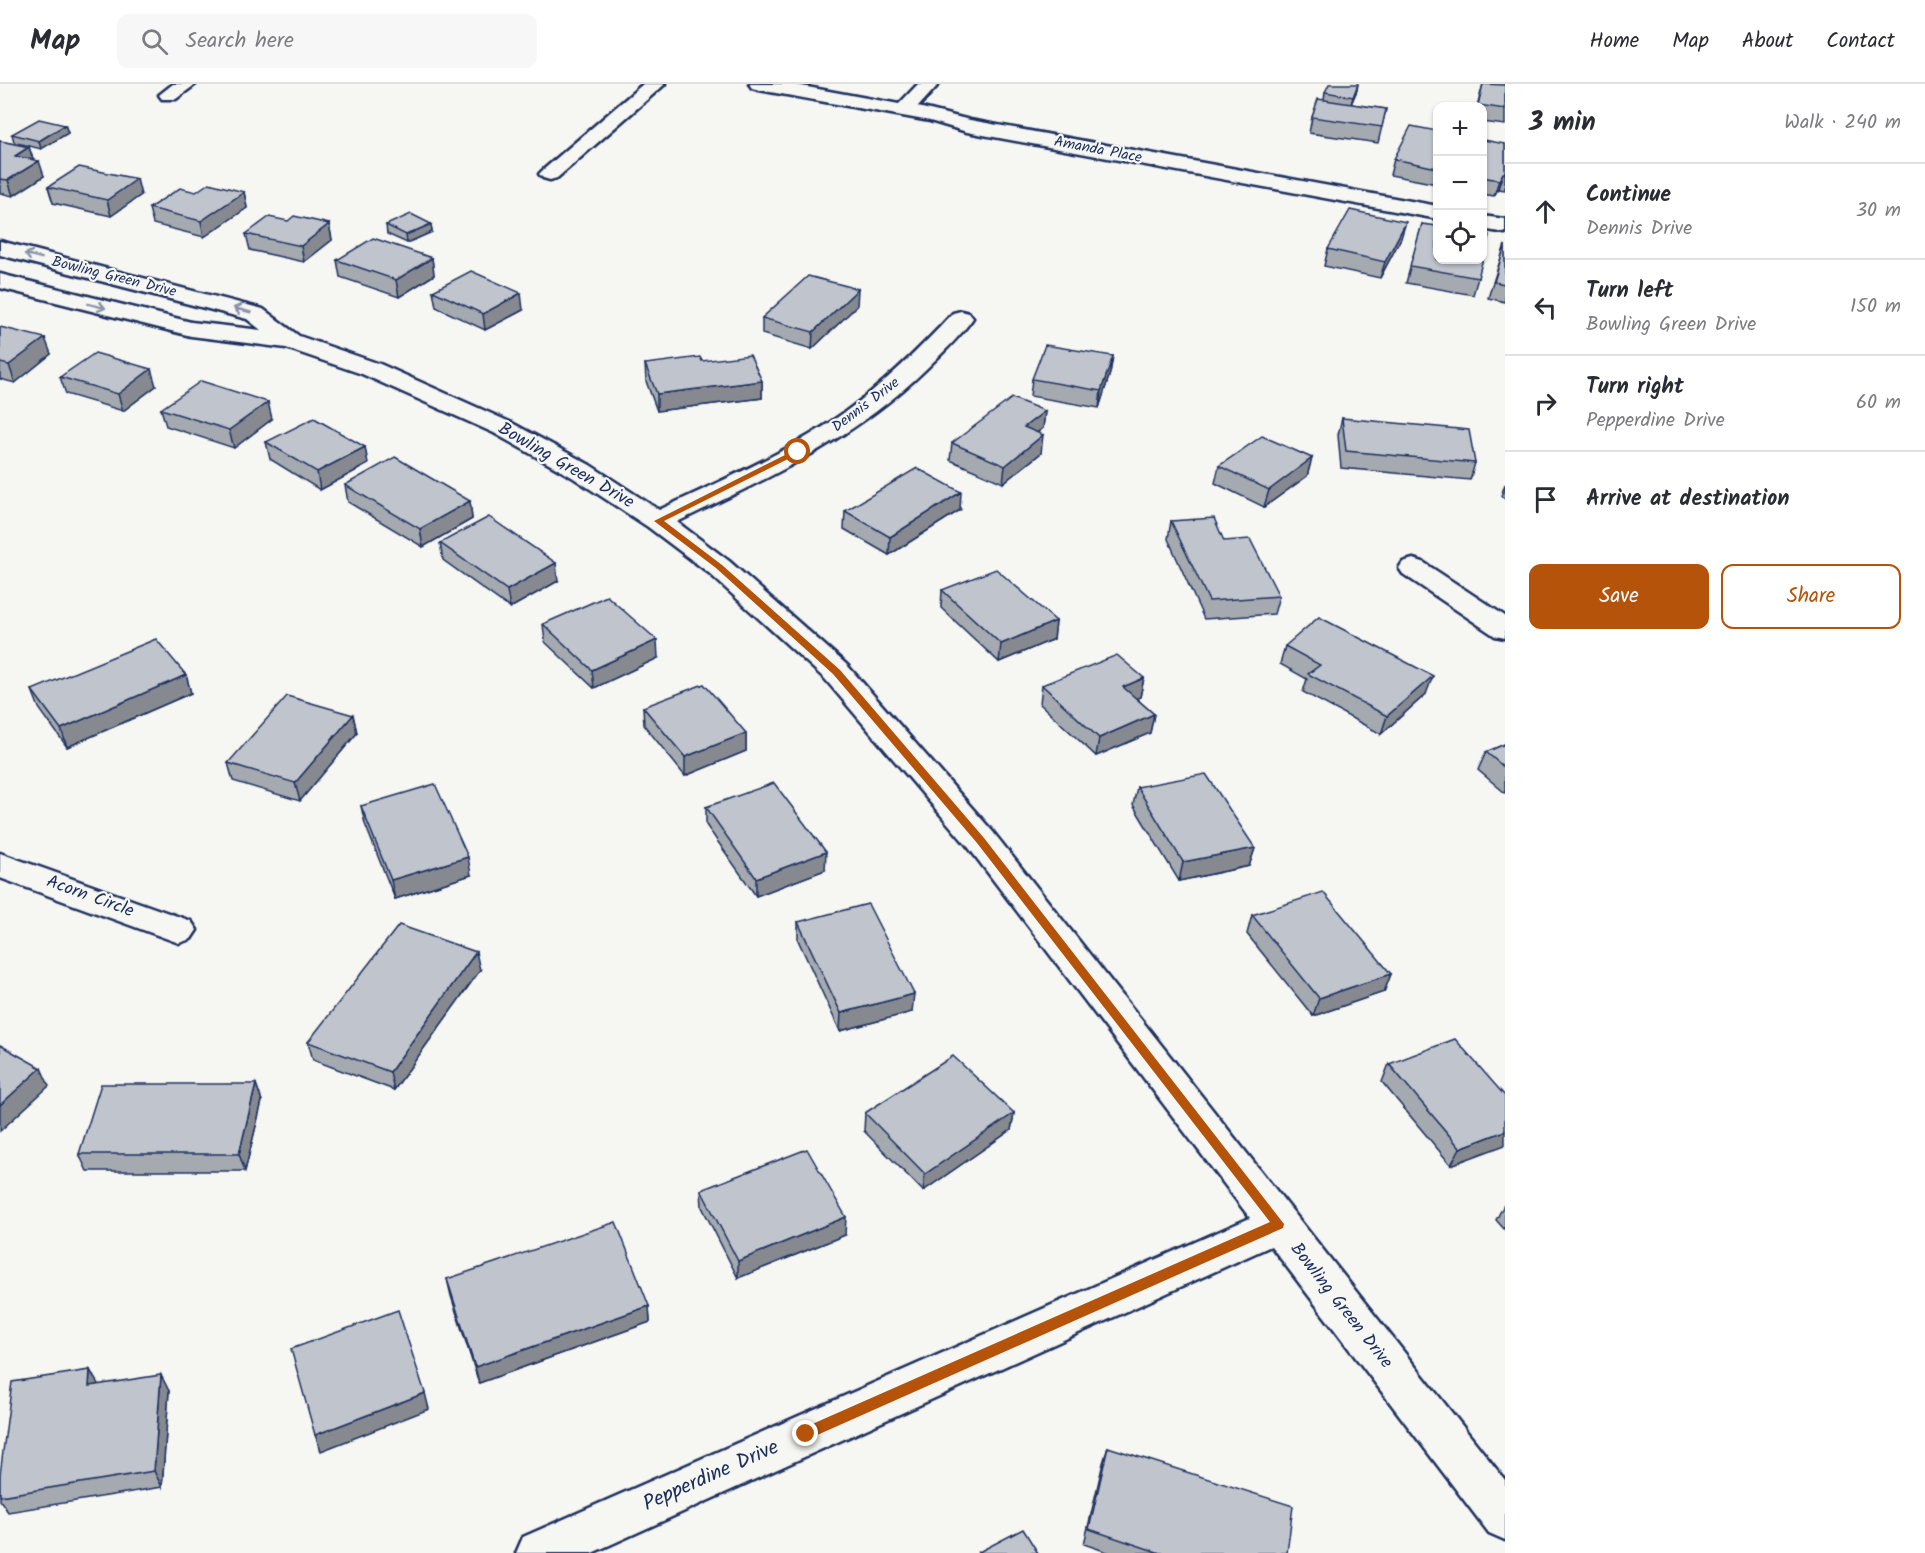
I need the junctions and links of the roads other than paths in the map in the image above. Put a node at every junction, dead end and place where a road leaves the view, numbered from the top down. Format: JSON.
{"nodes":[{"id":1,"x":186,"y":84,"type":"edge"},
{"id":2,"x":655,"y":84,"type":"edge"},
{"id":3,"x":759,"y":84,"type":"edge"},
{"id":4,"x":929,"y":84,"type":"edge"},
{"id":5,"x":169,"y":95,"type":"dead end"},
{"id":6,"x":903,"y":111,"type":"junction"},
{"id":7,"x":550,"y":174,"type":"dead end"},
{"id":8,"x":1433,"y":212,"type":"edge"},
{"id":9,"x":1487,"y":223,"type":"edge"},
{"id":10,"x":1505,"y":226,"type":"edge"},
{"id":11,"x":0,"y":248,"type":"edge"},
{"id":12,"x":0,"y":281,"type":"edge"},
{"id":13,"x":961,"y":318,"type":"dead end"},
{"id":14,"x":290,"y":341,"type":"junction"},
{"id":15,"x":658,"y":521,"type":"junction"},
{"id":16,"x":1413,"y":568,"type":"dead end"},
{"id":17,"x":1505,"y":629,"type":"edge"},
{"id":18,"x":0,"y":865,"type":"edge"},
{"id":19,"x":179,"y":930,"type":"dead end"},
{"id":20,"x":1278,"y":1224,"type":"junction"},
{"id":21,"x":1505,"y":1517,"type":"edge"},
{"id":22,"x":539,"y":1553,"type":"edge"}],
"edges":[{"from":1,"to":5,"type":"street"},
{"from":2,"to":7,"type":"street"},
{"from":3,"to":6,"type":"street","name":"Amanda Place"},
{"from":4,"to":6,"type":"street"},
{"from":6,"to":8,"type":"street","name":"Amanda Place"},
{"from":9,"to":10,"type":"street"},
{"from":14,"to":11,"type":"street","name":"Bowling Green Drive","one_way":true},
{"from":12,"to":14,"type":"street","name":"Bowling Green Drive","one_way":true},
{"from":13,"to":15,"type":"street","name":"Dennis Drive"},
{"from":14,"to":15,"type":"street","name":"Bowling Green Drive"},
{"from":15,"to":20,"type":"street","name":"Bowling Green Drive"},
{"from":16,"to":17,"type":"street"},
{"from":18,"to":19,"type":"street","name":"Acorn Circle"},
{"from":20,"to":21,"type":"street","name":"Bowling Green Drive"},
{"from":20,"to":22,"type":"street","name":"Pepperdine Drive"}]}
